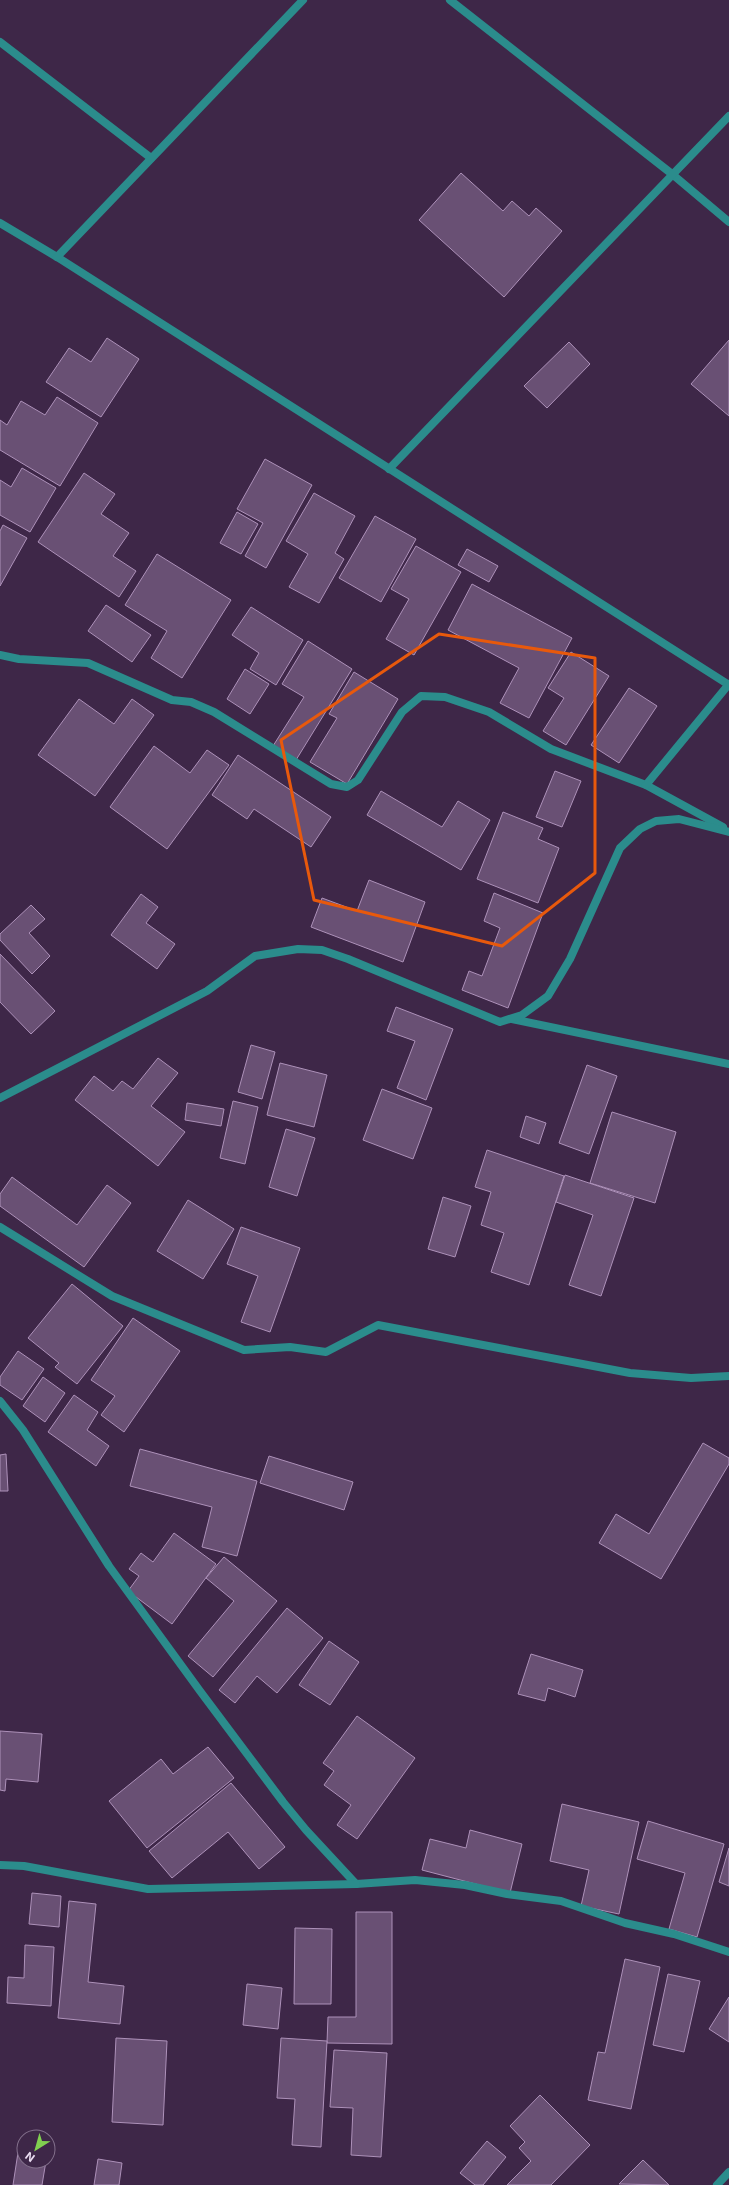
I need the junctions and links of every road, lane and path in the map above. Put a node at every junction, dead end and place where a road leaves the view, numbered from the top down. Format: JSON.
{"nodes":[{"id":1,"x":303,"y":0,"type":"edge"},
{"id":2,"x":450,"y":0,"type":"edge"},
{"id":3,"x":0,"y":42,"type":"edge"},
{"id":4,"x":729,"y":116,"type":"edge"},
{"id":5,"x":151,"y":158,"type":"junction"},
{"id":6,"x":672,"y":174,"type":"junction"},
{"id":7,"x":729,"y":222,"type":"edge"},
{"id":8,"x":0,"y":223,"type":"edge"},
{"id":9,"x":57,"y":257,"type":"junction"},
{"id":10,"x":389,"y":469,"type":"junction"},
{"id":11,"x":0,"y":655,"type":"edge"},
{"id":12,"x":729,"y":685,"type":"edge"},
{"id":13,"x":646,"y":785,"type":"junction"},
{"id":14,"x":729,"y":831,"type":"edge"},
{"id":15,"x":512,"y":1019,"type":"junction"},
{"id":16,"x":729,"y":1064,"type":"edge"},
{"id":17,"x":0,"y":1098,"type":"edge"},
{"id":18,"x":0,"y":1227,"type":"edge"},
{"id":19,"x":729,"y":1376,"type":"edge"},
{"id":20,"x":0,"y":1401,"type":"edge"},
{"id":21,"x":0,"y":1865,"type":"edge"},
{"id":22,"x":356,"y":1884,"type":"junction"},
{"id":23,"x":729,"y":1952,"type":"edge"},
{"id":24,"x":729,"y":2172,"type":"edge"},
{"id":25,"x":717,"y":2185,"type":"edge"}],
"edges":[{"from":1,"to":5,"type":"street"},
{"from":2,"to":6,"type":"street"},
{"from":3,"to":5,"type":"street"},
{"from":4,"to":6,"type":"street"},
{"from":5,"to":9,"type":"street"},
{"from":6,"to":7,"type":"street"},
{"from":6,"to":10,"type":"street"},
{"from":8,"to":9,"type":"street"},
{"from":9,"to":10,"type":"street"},
{"from":10,"to":12,"type":"street"},
{"from":11,"to":13,"type":"street"},
{"from":12,"to":13,"type":"street"},
{"from":13,"to":14,"type":"street"},
{"from":14,"to":15,"type":"street"},
{"from":15,"to":16,"type":"street"},
{"from":15,"to":17,"type":"street"},
{"from":18,"to":19,"type":"street"},
{"from":20,"to":22,"type":"street"},
{"from":21,"to":22,"type":"street"},
{"from":22,"to":23,"type":"street"},
{"from":24,"to":25,"type":"street"}]}
